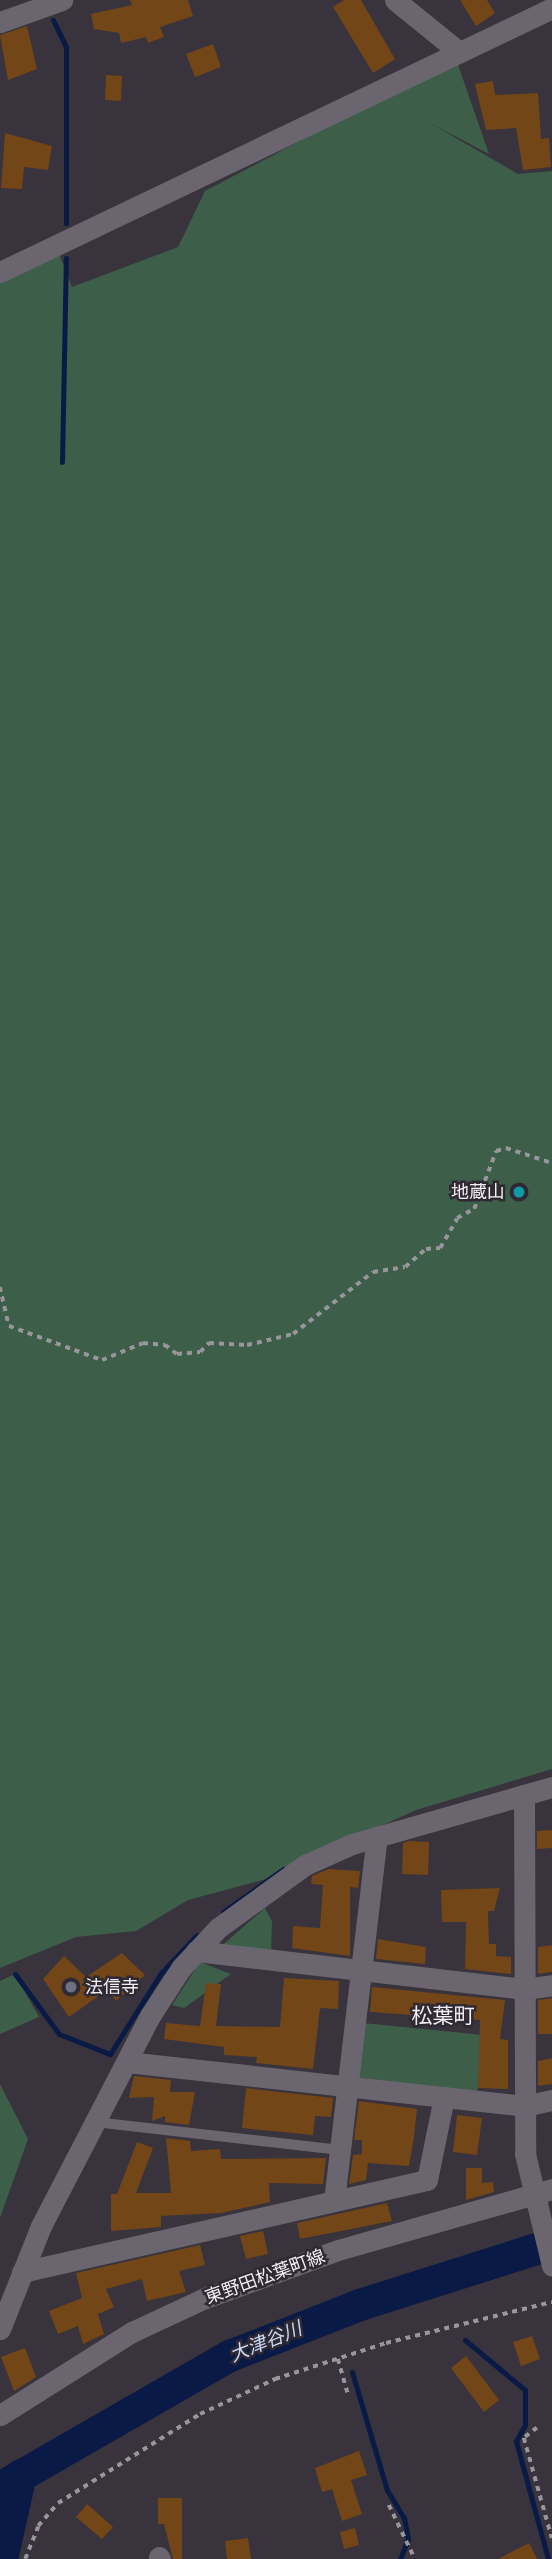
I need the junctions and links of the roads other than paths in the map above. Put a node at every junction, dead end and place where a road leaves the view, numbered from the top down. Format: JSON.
{"nodes":[{"id":1,"x":62,"y":0,"type":"edge"},
{"id":2,"x":395,"y":0,"type":"edge"},
{"id":3,"x":548,"y":6,"type":"edge"},
{"id":4,"x":0,"y":22,"type":"edge"},
{"id":5,"x":459,"y":52,"type":"junction"},
{"id":6,"x":0,"y":272,"type":"edge"},
{"id":7,"x":552,"y":1787,"type":"edge"},
{"id":8,"x":524,"y":1795,"type":"junction"},
{"id":9,"x":377,"y":1837,"type":"junction"},
{"id":10,"x":196,"y":1951,"type":"junction"},
{"id":11,"x":361,"y":1970,"type":"junction"},
{"id":12,"x":552,"y":1985,"type":"edge"},
{"id":13,"x":525,"y":1989,"type":"junction"},
{"id":14,"x":127,"y":2062,"type":"junction"},
{"id":15,"x":347,"y":2086,"type":"junction"},
{"id":16,"x":444,"y":2097,"type":"junction"},
{"id":17,"x":552,"y":2100,"type":"edge"},
{"id":18,"x":525,"y":2105,"type":"junction"},
{"id":19,"x":95,"y":2122,"type":"junction"},
{"id":20,"x":340,"y":2150,"type":"junction"},
{"id":21,"x":538,"y":2194,"type":"edge"},
{"id":22,"x":334,"y":2201,"type":"junction"},
{"id":23,"x":552,"y":2266,"type":"edge"},
{"id":24,"x":22,"y":2272,"type":"junction"},
{"id":25,"x":0,"y":2329,"type":"edge"},
{"id":26,"x":0,"y":2415,"type":"edge"}],
"edges":[{"from":1,"to":4,"type":"street"},
{"from":2,"to":5,"type":"street"},
{"from":3,"to":5,"type":"street"},
{"from":5,"to":6,"type":"street"},
{"from":7,"to":8,"type":"street"},
{"from":8,"to":9,"type":"street"},
{"from":8,"to":13,"type":"street"},
{"from":9,"to":10,"type":"street"},
{"from":9,"to":11,"type":"street"},
{"from":10,"to":11,"type":"street"},
{"from":10,"to":14,"type":"street"},
{"from":11,"to":13,"type":"street"},
{"from":11,"to":15,"type":"street"},
{"from":12,"to":13,"type":"street"},
{"from":13,"to":18,"type":"street"},
{"from":14,"to":15,"type":"street"},
{"from":14,"to":19,"type":"street"},
{"from":15,"to":16,"type":"street"},
{"from":15,"to":20,"type":"street"},
{"from":16,"to":18,"type":"street"},
{"from":16,"to":22,"type":"street"},
{"from":17,"to":18,"type":"street"},
{"from":18,"to":21,"type":"street"},
{"from":19,"to":20,"type":"lane"},
{"from":19,"to":24,"type":"street"},
{"from":20,"to":22,"type":"street"},
{"from":21,"to":23,"type":"street"},
{"from":21,"to":26,"type":"street","name":"東野田松葉町線"},
{"from":22,"to":24,"type":"street"},
{"from":24,"to":25,"type":"street"}]}
